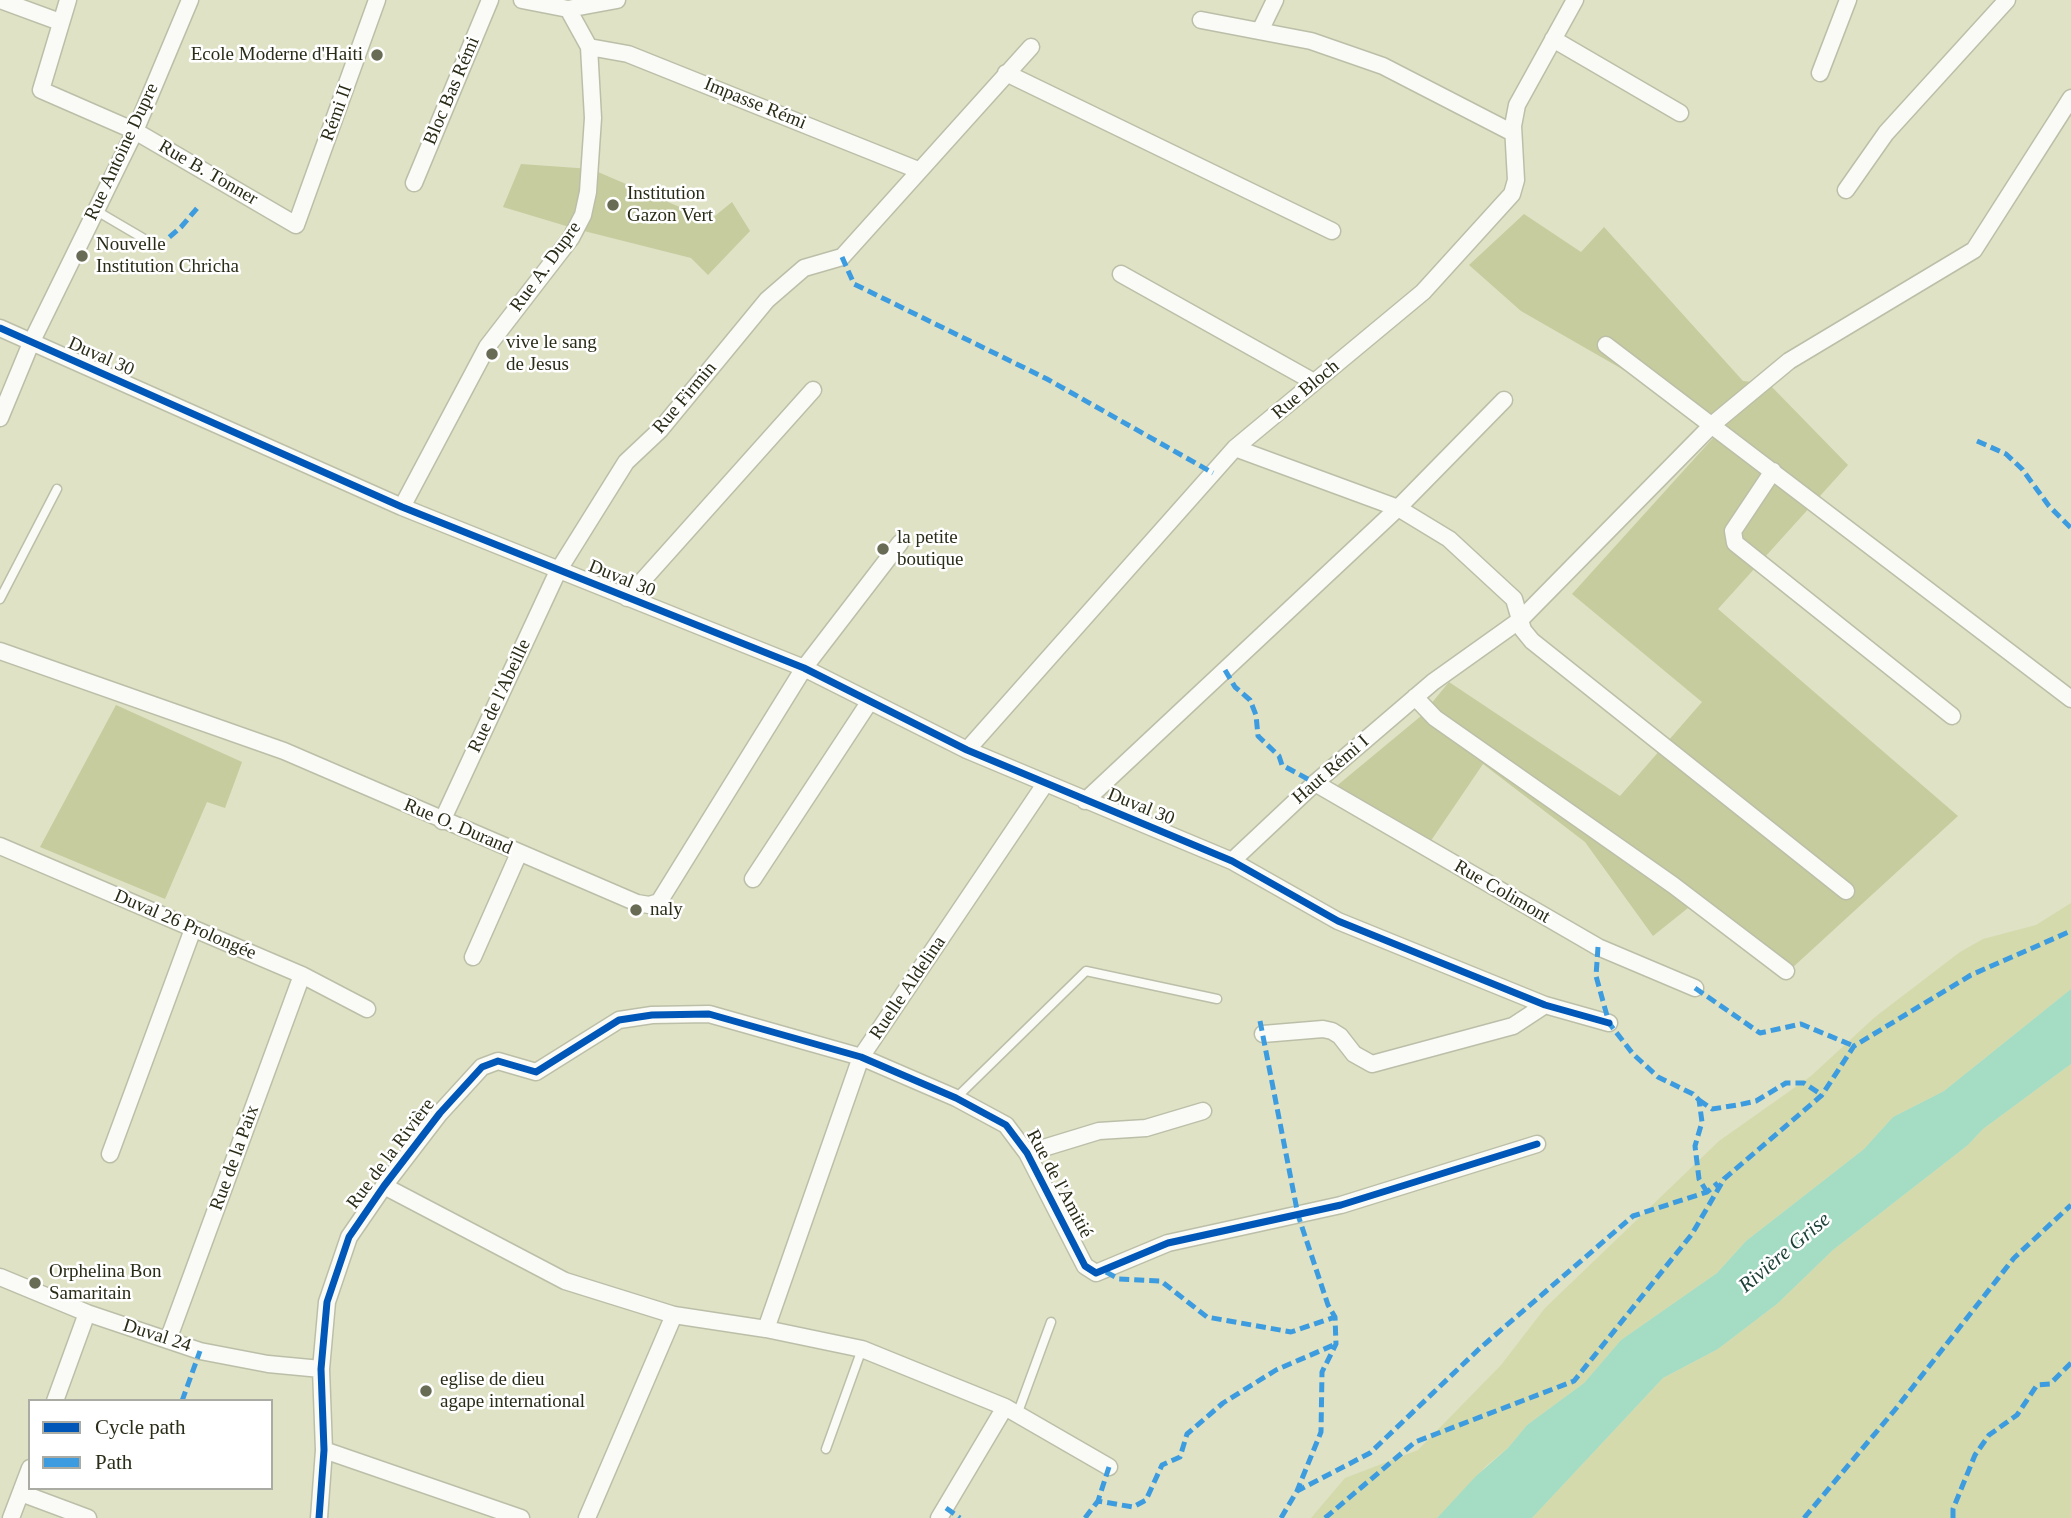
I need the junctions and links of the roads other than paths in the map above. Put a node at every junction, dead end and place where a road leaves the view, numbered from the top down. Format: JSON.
{"nodes":[{"id":1,"x":0,"y":0,"type":"edge"},
{"id":2,"x":68,"y":0,"type":"edge"},
{"id":3,"x":190,"y":0,"type":"edge"},
{"id":4,"x":377,"y":0,"type":"edge"},
{"id":5,"x":490,"y":0,"type":"edge"},
{"id":6,"x":522,"y":0,"type":"edge"},
{"id":7,"x":617,"y":0,"type":"edge"},
{"id":8,"x":1275,"y":0,"type":"edge"},
{"id":9,"x":1574,"y":0,"type":"edge"},
{"id":10,"x":1848,"y":0,"type":"edge"},
{"id":11,"x":2007,"y":0,"type":"edge"},
{"id":12,"x":568,"y":9,"type":"junction"},
{"id":13,"x":1201,"y":20,"type":"dead end"},
{"id":14,"x":60,"y":22,"type":"junction"},
{"id":15,"x":1260,"y":31,"type":"junction"},
{"id":16,"x":1553,"y":39,"type":"junction"},
{"id":17,"x":589,"y":47,"type":"junction"},
{"id":18,"x":1031,"y":47,"type":"dead end"},
{"id":19,"x":1820,"y":73,"type":"dead end"},
{"id":20,"x":1006,"y":74,"type":"junction"},
{"id":21,"x":2071,"y":98,"type":"edge"},
{"id":22,"x":1680,"y":113,"type":"dead end"},
{"id":23,"x":135,"y":131,"type":"junction"},
{"id":24,"x":1513,"y":133,"type":"junction"},
{"id":25,"x":918,"y":170,"type":"junction"},
{"id":26,"x":414,"y":183,"type":"dead end"},
{"id":27,"x":1846,"y":190,"type":"dead end"},
{"id":28,"x":95,"y":210,"type":"junction"},
{"id":29,"x":296,"y":225,"type":"joint"},
{"id":30,"x":1332,"y":231,"type":"dead end"},
{"id":31,"x":158,"y":247,"type":"dead end"},
{"id":32,"x":1121,"y":274,"type":"dead end"},
{"id":33,"x":0,"y":328,"type":"edge"},
{"id":34,"x":31,"y":343,"type":"junction"},
{"id":35,"x":1606,"y":345,"type":"dead end"},
{"id":36,"x":1314,"y":382,"type":"junction"},
{"id":37,"x":813,"y":390,"type":"dead end"},
{"id":38,"x":1504,"y":401,"type":"dead end"},
{"id":39,"x":0,"y":418,"type":"edge"},
{"id":40,"x":1713,"y":424,"type":"junction"},
{"id":41,"x":1235,"y":448,"type":"junction"},
{"id":42,"x":1773,"y":471,"type":"junction"},
{"id":43,"x":57,"y":489,"type":"dead end"},
{"id":44,"x":402,"y":507,"type":"junction"},
{"id":45,"x":1398,"y":508,"type":"junction"},
{"id":46,"x":900,"y":543,"type":"dead end"},
{"id":47,"x":558,"y":571,"type":"junction"},
{"id":48,"x":626,"y":598,"type":"junction"},
{"id":49,"x":0,"y":599,"type":"edge"},
{"id":50,"x":1520,"y":620,"type":"junction"},
{"id":51,"x":0,"y":651,"type":"edge"},
{"id":52,"x":804,"y":668,"type":"junction"},
{"id":53,"x":1415,"y":697,"type":"junction"},
{"id":54,"x":2071,"y":699,"type":"edge"},
{"id":55,"x":870,"y":701,"type":"junction"},
{"id":56,"x":1952,"y":716,"type":"dead end"},
{"id":57,"x":967,"y":750,"type":"junction"},
{"id":58,"x":1315,"y":783,"type":"junction"},
{"id":59,"x":1045,"y":784,"type":"junction"},
{"id":60,"x":1085,"y":801,"type":"junction"},
{"id":61,"x":442,"y":821,"type":"junction"},
{"id":62,"x":0,"y":846,"type":"edge"},
{"id":63,"x":519,"y":853,"type":"junction"},
{"id":64,"x":1231,"y":861,"type":"junction"},
{"id":65,"x":753,"y":879,"type":"dead end"},
{"id":66,"x":1846,"y":891,"type":"dead end"},
{"id":67,"x":194,"y":929,"type":"junction"},
{"id":68,"x":473,"y":957,"type":"dead end"},
{"id":69,"x":1786,"y":971,"type":"dead end"},
{"id":70,"x":302,"y":975,"type":"junction"},
{"id":71,"x":1695,"y":988,"type":"dead end"},
{"id":72,"x":1217,"y":999,"type":"dead end"},
{"id":73,"x":1545,"y":1005,"type":"junction"},
{"id":74,"x":367,"y":1009,"type":"dead end"},
{"id":75,"x":1609,"y":1023,"type":"dead end"},
{"id":76,"x":1263,"y":1034,"type":"dead end"},
{"id":77,"x":861,"y":1057,"type":"junction"},
{"id":78,"x":482,"y":1067,"type":"joint"},
{"id":79,"x":956,"y":1098,"type":"junction"},
{"id":80,"x":1203,"y":1111,"type":"dead end"},
{"id":81,"x":1537,"y":1144,"type":"dead end"},
{"id":82,"x":1027,"y":1153,"type":"junction"},
{"id":83,"x":110,"y":1154,"type":"dead end"},
{"id":84,"x":384,"y":1186,"type":"junction"},
{"id":85,"x":0,"y":1277,"type":"edge"},
{"id":86,"x":87,"y":1313,"type":"junction"},
{"id":87,"x":674,"y":1315,"type":"junction"},
{"id":88,"x":1051,"y":1322,"type":"dead end"},
{"id":89,"x":766,"y":1329,"type":"junction"},
{"id":90,"x":168,"y":1340,"type":"junction"},
{"id":91,"x":862,"y":1349,"type":"junction"},
{"id":92,"x":321,"y":1368,"type":"junction"},
{"id":93,"x":56,"y":1399,"type":"edge"},
{"id":94,"x":1011,"y":1410,"type":"junction"},
{"id":95,"x":826,"y":1449,"type":"dead end"},
{"id":96,"x":324,"y":1450,"type":"junction"},
{"id":97,"x":1109,"y":1467,"type":"dead end"},
{"id":98,"x":28,"y":1474,"type":"edge"},
{"id":99,"x":21,"y":1493,"type":"junction"},
{"id":100,"x":11,"y":1518,"type":"edge"},
{"id":101,"x":88,"y":1518,"type":"edge"},
{"id":102,"x":319,"y":1518,"type":"edge"},
{"id":103,"x":521,"y":1518,"type":"edge"},
{"id":104,"x":587,"y":1518,"type":"edge"},
{"id":105,"x":939,"y":1518,"type":"edge"}],
"edges":[{"from":1,"to":14,"type":"street"},
{"from":2,"to":14,"type":"street"},
{"from":3,"to":23,"type":"street","name":"Rue Antoine Dupre"},
{"from":4,"to":29,"type":"street","name":"Rémi II"},
{"from":5,"to":26,"type":"street","name":"Bloc Bas Rémi"},
{"from":6,"to":12,"type":"street"},
{"from":7,"to":12,"type":"street"},
{"from":8,"to":15,"type":"street"},
{"from":9,"to":16,"type":"street","name":"Rue Bloch"},
{"from":10,"to":19,"type":"street"},
{"from":11,"to":27,"type":"street"},
{"from":12,"to":17,"type":"street","name":"Rue A. Dupre"},
{"from":13,"to":15,"type":"street"},
{"from":14,"to":23,"type":"street","name":"Rue B. Tonner"},
{"from":15,"to":24,"type":"street"},
{"from":16,"to":22,"type":"street"},
{"from":16,"to":24,"type":"street","name":"Rue Bloch"},
{"from":17,"to":25,"type":"street","name":"Impasse Rémi"},
{"from":17,"to":44,"type":"street","name":"Rue A. Dupre"},
{"from":18,"to":20,"type":"street"},
{"from":20,"to":25,"type":"street"},
{"from":20,"to":30,"type":"street"},
{"from":21,"to":40,"type":"street","name":"Haut Rémi I"},
{"from":23,"to":28,"type":"street","name":"Rue Antoine Dupre"},
{"from":23,"to":29,"type":"street","name":"Rue B. Tonner"},
{"from":24,"to":36,"type":"street","name":"Rue Bloch"},
{"from":25,"to":47,"type":"street","name":"Rue Firmin"},
{"from":28,"to":31,"type":"lane"},
{"from":28,"to":34,"type":"street","name":"Rue Antoine Dupre"},
{"from":32,"to":36,"type":"street"},
{"from":33,"to":34,"type":"street","name":"Duval 30"},
{"from":34,"to":39,"type":"street","name":"Rue Antoine Dupre"},
{"from":34,"to":44,"type":"street","name":"Duval 30"},
{"from":35,"to":40,"type":"street"},
{"from":36,"to":41,"type":"street","name":"Rue Bloch"},
{"from":37,"to":48,"type":"street"},
{"from":38,"to":45,"type":"street"},
{"from":40,"to":42,"type":"street"},
{"from":40,"to":50,"type":"street","name":"Haut Rémi I"},
{"from":41,"to":45,"type":"street"},
{"from":41,"to":57,"type":"street","name":"Rue Bloch"},
{"from":42,"to":54,"type":"street"},
{"from":42,"to":56,"type":"street"},
{"from":43,"to":49,"type":"lane"},
{"from":44,"to":47,"type":"street","name":"Duval 30"},
{"from":45,"to":50,"type":"street"},
{"from":45,"to":60,"type":"street"},
{"from":46,"to":52,"type":"street"},
{"from":47,"to":48,"type":"street","name":"Duval 30"},
{"from":47,"to":61,"type":"street","name":"Rue de l'Abeille"},
{"from":48,"to":52,"type":"street","name":"Duval 30"},
{"from":50,"to":53,"type":"street","name":"Haut Rémi I"},
{"from":50,"to":66,"type":"street"},
{"from":51,"to":61,"type":"street","name":"Rue O. Durand"},
{"from":52,"to":55,"type":"street","name":"Duval 30"},
{"from":52,"to":63,"type":"street","name":"Rue O. Durand"},
{"from":53,"to":58,"type":"street","name":"Haut Rémi I"},
{"from":53,"to":69,"type":"street"},
{"from":55,"to":57,"type":"street","name":"Duval 30"},
{"from":55,"to":65,"type":"street"},
{"from":57,"to":59,"type":"street","name":"Duval 30"},
{"from":58,"to":64,"type":"street","name":"Haut Rémi I"},
{"from":58,"to":71,"type":"street","name":"Rue Colimont"},
{"from":59,"to":60,"type":"street","name":"Duval 30"},
{"from":59,"to":77,"type":"street","name":"Ruelle Aldelina"},
{"from":60,"to":64,"type":"street","name":"Duval 30"},
{"from":61,"to":63,"type":"street","name":"Rue O. Durand"},
{"from":62,"to":67,"type":"street","name":"Duval 26 Prolongée"},
{"from":63,"to":68,"type":"street"},
{"from":64,"to":73,"type":"street","name":"Duval 30"},
{"from":67,"to":70,"type":"street","name":"Duval 26 Prolongée"},
{"from":67,"to":83,"type":"street"},
{"from":70,"to":74,"type":"street","name":"Duval 26 Prolongée"},
{"from":70,"to":90,"type":"street","name":"Rue de la Paix"},
{"from":72,"to":79,"type":"lane"},
{"from":73,"to":75,"type":"street","name":"Duval 30"},
{"from":73,"to":76,"type":"street"},
{"from":77,"to":78,"type":"street","name":"Rue de l'Amitié"},
{"from":77,"to":79,"type":"street","name":"Rue de l'Amitié"},
{"from":77,"to":89,"type":"street","name":"Ruelle Aldelina"},
{"from":78,"to":84,"type":"street","name":"Rue de la Rivière"},
{"from":79,"to":82,"type":"street","name":"Rue de l'Amitié"},
{"from":80,"to":82,"type":"street"},
{"from":81,"to":82,"type":"street","name":"Rue de l'Amitié"},
{"from":84,"to":87,"type":"street"},
{"from":84,"to":92,"type":"street","name":"Rue de la Rivière"},
{"from":85,"to":86,"type":"street","name":"Duval 24"},
{"from":86,"to":90,"type":"street","name":"Duval 24"},
{"from":86,"to":93,"type":"street"},
{"from":87,"to":89,"type":"street"},
{"from":87,"to":104,"type":"street"},
{"from":88,"to":94,"type":"lane"},
{"from":89,"to":91,"type":"street"},
{"from":90,"to":92,"type":"street","name":"Duval 24"},
{"from":91,"to":94,"type":"street"},
{"from":91,"to":95,"type":"lane"},
{"from":92,"to":96,"type":"street","name":"Rue de la Rivière"},
{"from":94,"to":97,"type":"street"},
{"from":94,"to":105,"type":"street"},
{"from":96,"to":102,"type":"street","name":"Rue de la Rivière"},
{"from":96,"to":103,"type":"street"},
{"from":98,"to":99,"type":"street"},
{"from":99,"to":100,"type":"street"},
{"from":99,"to":101,"type":"street"}]}
